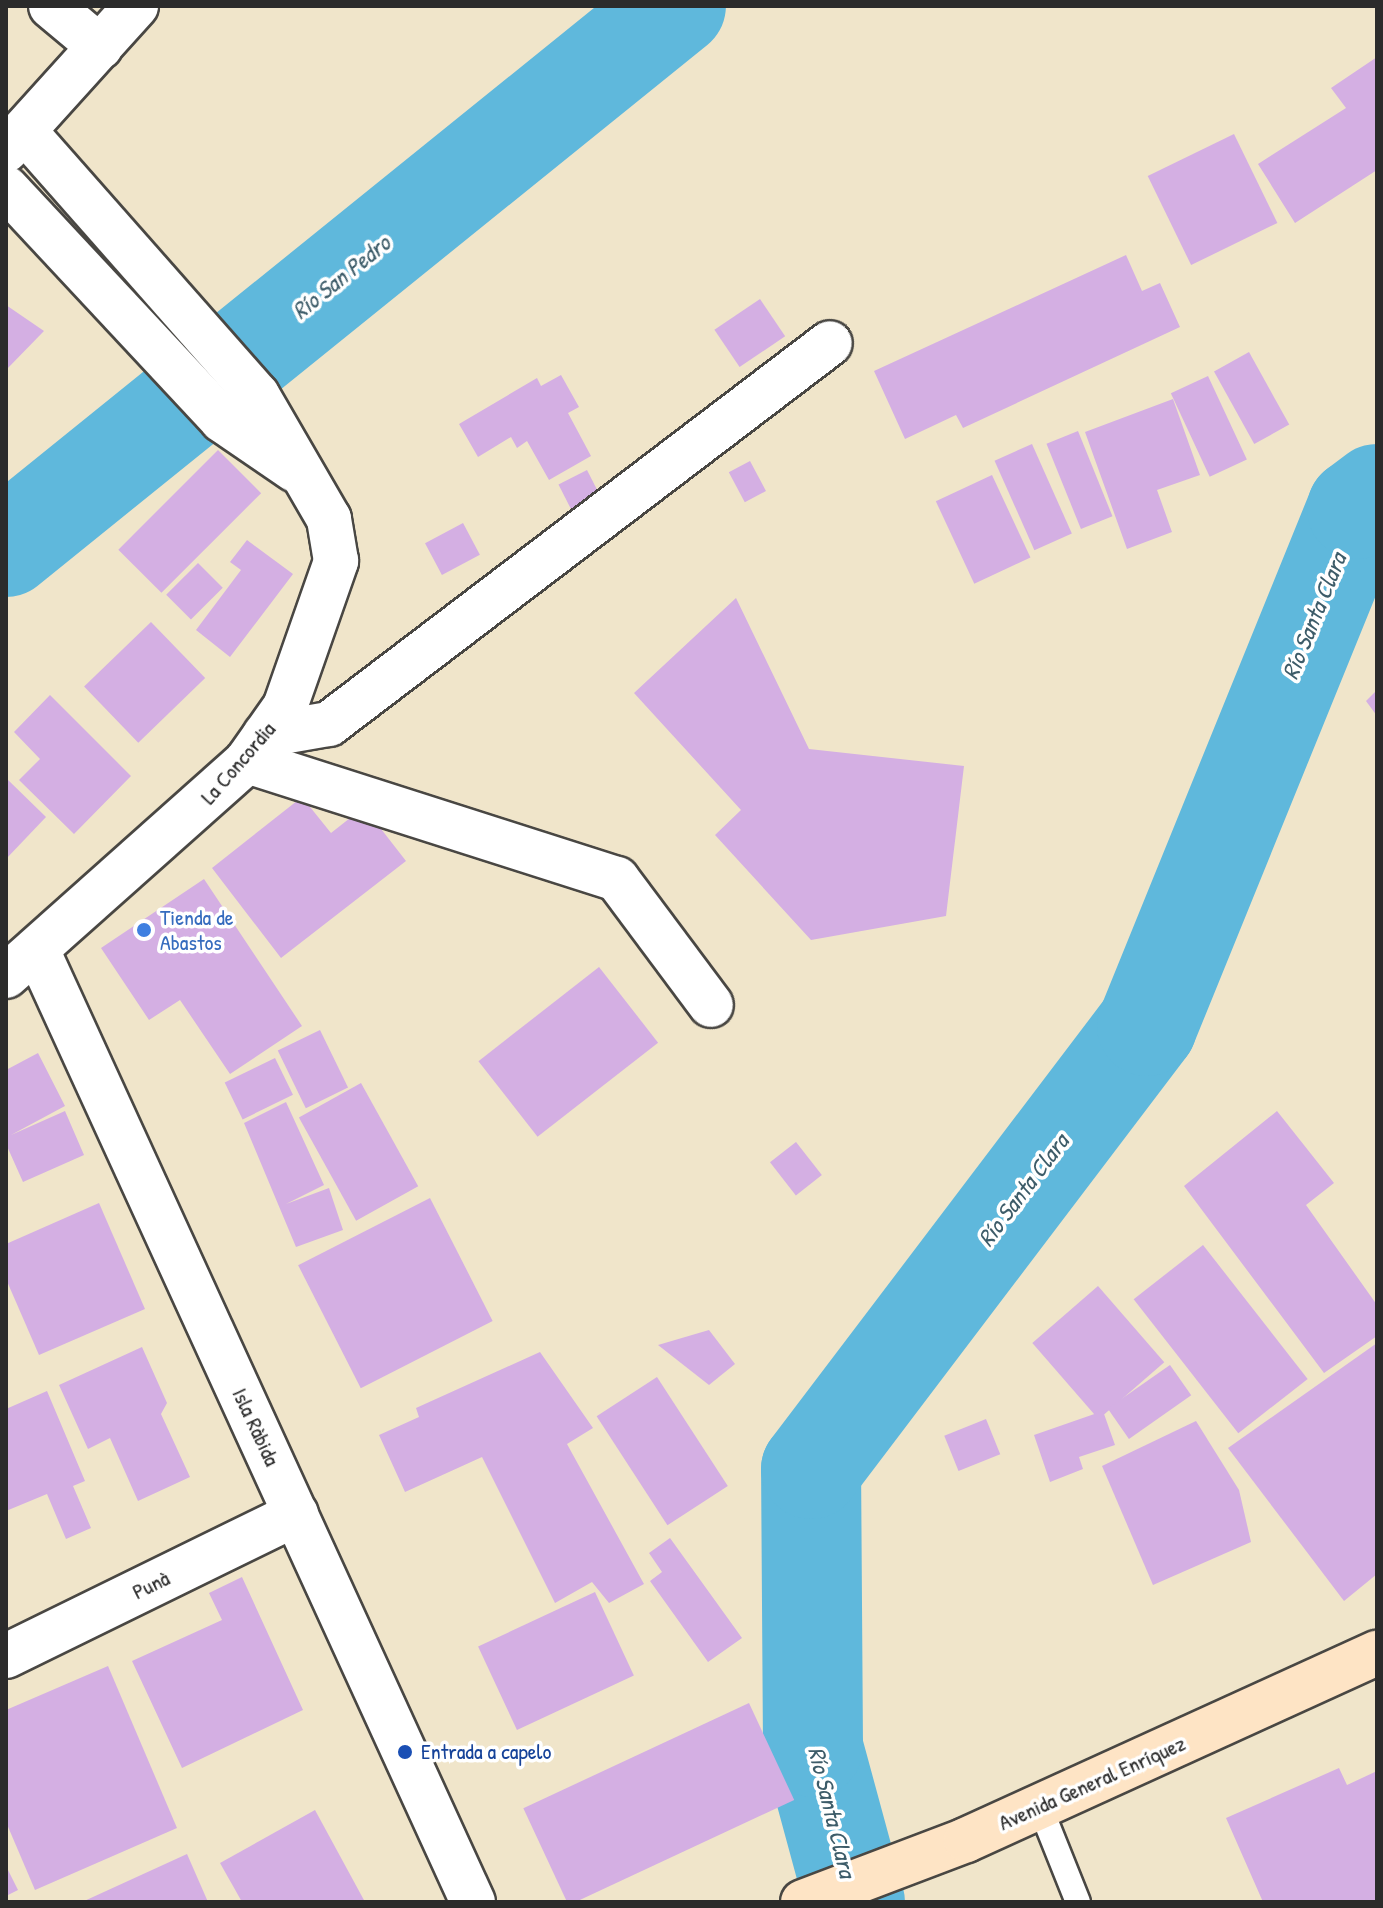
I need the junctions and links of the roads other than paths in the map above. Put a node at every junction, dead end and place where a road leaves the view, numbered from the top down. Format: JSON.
{"nodes":[{"id":1,"x":51,"y":6,"type":"edge"},
{"id":2,"x":136,"y":6,"type":"edge"},
{"id":3,"x":100,"y":47,"type":"junction"},
{"id":4,"x":15,"y":141,"type":"edge"},
{"id":5,"x":6,"y":188,"type":"edge"},
{"id":6,"x":830,"y":343,"type":"dead end"},
{"id":7,"x":309,"y":479,"type":"junction"},
{"id":8,"x":256,"y":748,"type":"junction"},
{"id":9,"x":22,"y":964,"type":"edge"},
{"id":10,"x":711,"y":1005,"type":"dead end"},
{"id":11,"x":296,"y":1514,"type":"junction"},
{"id":12,"x":1377,"y":1653,"type":"edge"},
{"id":13,"x":6,"y":1656,"type":"edge"},
{"id":14,"x":1040,"y":1807,"type":"junction"},
{"id":15,"x":473,"y":1902,"type":"edge"},
{"id":16,"x":803,"y":1902,"type":"edge"},
{"id":17,"x":1078,"y":1902,"type":"edge"}],
"edges":[{"from":1,"to":3,"type":"street"},
{"from":2,"to":3,"type":"street"},
{"from":3,"to":4,"type":"street"},
{"from":4,"to":7,"type":"street","name":"La Concordia"},
{"from":5,"to":7,"type":"street","name":"La Concordia"},
{"from":6,"to":8,"type":"street"},
{"from":7,"to":8,"type":"street","name":"La Concordia"},
{"from":8,"to":9,"type":"street","name":"La Concordia"},
{"from":8,"to":10,"type":"street"},
{"from":9,"to":11,"type":"street","name":"Isla Ràbida"},
{"from":11,"to":13,"type":"street","name":"Punà"},
{"from":11,"to":15,"type":"street","name":"Isla Ràbida"},
{"from":12,"to":14,"type":"main road","name":"Avenida General Enríquez"},
{"from":14,"to":16,"type":"main road","name":"Avenida General Enríquez"},
{"from":14,"to":17,"type":"lane"}]}
